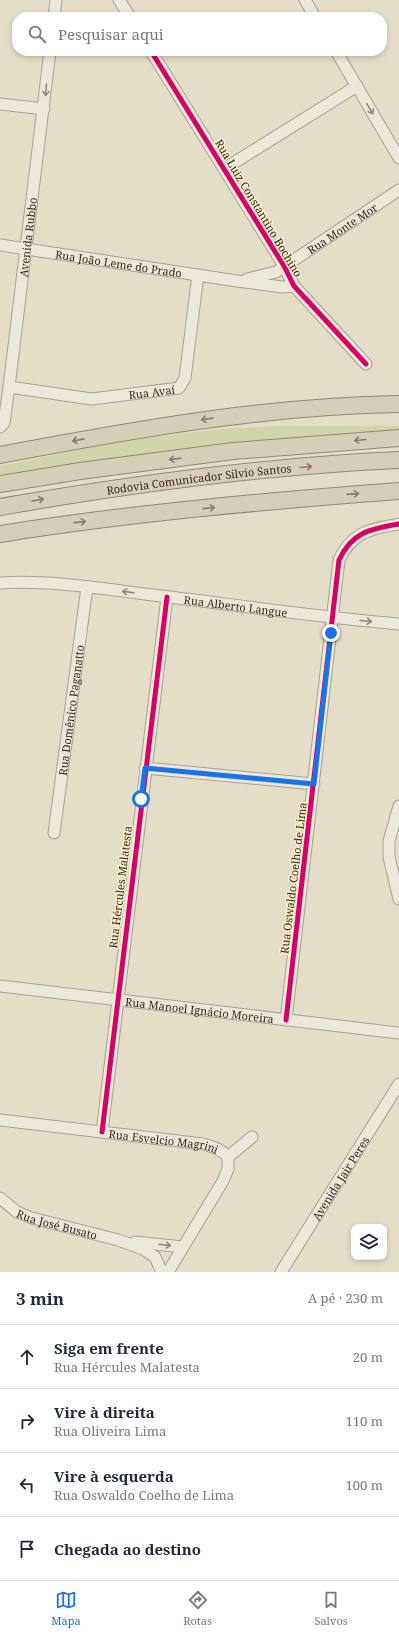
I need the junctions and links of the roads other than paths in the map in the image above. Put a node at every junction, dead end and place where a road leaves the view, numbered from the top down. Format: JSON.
{"nodes":[{"id":1,"x":56,"y":0,"type":"edge"},
{"id":2,"x":119,"y":0,"type":"edge"},
{"id":3,"x":305,"y":0,"type":"edge"},
{"id":4,"x":55,"y":12,"type":"edge"},
{"id":5,"x":127,"y":12,"type":"edge"},
{"id":6,"x":313,"y":12,"type":"edge"},
{"id":7,"x":49,"y":56,"type":"edge"},
{"id":8,"x":154,"y":56,"type":"edge"},
{"id":9,"x":339,"y":56,"type":"edge"},
{"id":10,"x":357,"y":86,"type":"junction"},
{"id":11,"x":0,"y":104,"type":"edge"},
{"id":12,"x":44,"y":109,"type":"junction"},
{"id":13,"x":395,"y":144,"type":"edge"},
{"id":14,"x":399,"y":158,"type":"edge"},
{"id":15,"x":224,"y":169,"type":"junction"},
{"id":16,"x":399,"y":190,"type":"edge"},
{"id":17,"x":0,"y":245,"type":"edge"},
{"id":18,"x":27,"y":248,"type":"junction"},
{"id":19,"x":284,"y":266,"type":"junction"},
{"id":20,"x":198,"y":275,"type":"junction"},
{"id":21,"x":237,"y":281,"type":"junction"},
{"id":22,"x":294,"y":286,"type":"junction"},
{"id":23,"x":366,"y":364,"type":"dead end"},
{"id":24,"x":9,"y":387,"type":"junction"},
{"id":25,"x":399,"y":404,"type":"edge"},
{"id":26,"x":399,"y":414,"type":"edge"},
{"id":27,"x":232,"y":416,"type":"junction"},
{"id":28,"x":2,"y":425,"type":"edge"},
{"id":29,"x":399,"y":438,"type":"edge"},
{"id":30,"x":0,"y":455,"type":"edge"},
{"id":31,"x":399,"y":460,"type":"edge"},
{"id":32,"x":0,"y":484,"type":"edge"},
{"id":33,"x":399,"y":491,"type":"edge"},
{"id":34,"x":0,"y":507,"type":"edge"},
{"id":35,"x":399,"y":524,"type":"edge"},
{"id":36,"x":0,"y":534,"type":"edge"},
{"id":37,"x":0,"y":583,"type":"edge"},
{"id":38,"x":87,"y":587,"type":"junction"},
{"id":39,"x":167,"y":597,"type":"junction"},
{"id":40,"x":332,"y":618,"type":"junction"},
{"id":41,"x":399,"y":624,"type":"edge"},
{"id":42,"x":145,"y":768,"type":"junction"},
{"id":43,"x":314,"y":784,"type":"junction"},
{"id":44,"x":399,"y":806,"type":"edge"},
{"id":45,"x":54,"y":833,"type":"dead end"},
{"id":46,"x":399,"y":899,"type":"edge"},
{"id":47,"x":0,"y":986,"type":"edge"},
{"id":48,"x":117,"y":999,"type":"junction"},
{"id":49,"x":286,"y":1020,"type":"junction"},
{"id":50,"x":399,"y":1033,"type":"edge"},
{"id":51,"x":399,"y":1084,"type":"edge"},
{"id":52,"x":0,"y":1120,"type":"edge"},
{"id":53,"x":102,"y":1132,"type":"junction"},
{"id":54,"x":252,"y":1137,"type":"dead end"},
{"id":55,"x":228,"y":1157,"type":"junction"},
{"id":56,"x":0,"y":1198,"type":"edge"},
{"id":57,"x":118,"y":1240,"type":"junction"},
{"id":58,"x":183,"y":1247,"type":"junction"},
{"id":59,"x":162,"y":1272,"type":"edge"},
{"id":60,"x":168,"y":1272,"type":"edge"},
{"id":61,"x":281,"y":1272,"type":"edge"}],
"edges":[{"from":1,"to":4,"type":"street"},
{"from":2,"to":5,"type":"street"},
{"from":3,"to":6,"type":"street"},
{"from":7,"to":12,"type":"street","name":"Avenida Rubbo","one_way":true},
{"from":8,"to":15,"type":"street","name":"Rua Luiz Constantino Bochino"},
{"from":9,"to":10,"type":"street"},
{"from":10,"to":13,"type":"street","one_way":true},
{"from":10,"to":15,"type":"street"},
{"from":11,"to":12,"type":"street"},
{"from":12,"to":18,"type":"street","name":"Avenida Rubbo"},
{"from":13,"to":14,"type":"street"},
{"from":15,"to":19,"type":"street","name":"Rua Luiz Constantino Bochino"},
{"from":16,"to":19,"type":"street","name":"Rua Monte Mor"},
{"from":17,"to":18,"type":"street","name":"Rua João Leme do Prado"},
{"from":18,"to":20,"type":"street","name":"Rua João Leme do Prado"},
{"from":18,"to":24,"type":"street","name":"Avenida Rubbo"},
{"from":19,"to":21,"type":"street","name":"Rua João Leme do Prado"},
{"from":19,"to":22,"type":"street","name":"Rua Luiz Constantino Bochino"},
{"from":20,"to":21,"type":"street","name":"Rua João Leme do Prado"},
{"from":20,"to":24,"type":"street","name":"Rua Avaí"},
{"from":21,"to":22,"type":"street","name":"Rua João Leme do Prado"},
{"from":22,"to":23,"type":"street","name":"Rua Luiz Constantino Bochino"},
{"from":24,"to":28,"type":"street","name":"Avenida Rubbo"},
{"from":25,"to":27,"type":"highway"},
{"from":26,"to":27,"type":"highway"},
{"from":27,"to":30,"type":"highway","one_way":true},
{"from":29,"to":32,"type":"highway","name":"Rodovia Comunicador Silvio Santos","one_way":true},
{"from":34,"to":31,"type":"highway","name":"Rodovia Comunicador Silvio Santos","one_way":true},
{"from":36,"to":33,"type":"highway","one_way":true},
{"from":35,"to":40,"type":"street","name":"Rua Oswaldo Coelho de Lima"},
{"from":37,"to":38,"type":"street","name":"Rua Alberto Langue"},
{"from":39,"to":38,"type":"street","name":"Rua Alberto Langue","one_way":true},
{"from":38,"to":45,"type":"street","name":"Rua Domênico Paganatto"},
{"from":39,"to":40,"type":"street","name":"Rua Alberto Langue"},
{"from":39,"to":42,"type":"street","name":"Rua Hércules Malatesta"},
{"from":40,"to":41,"type":"street","name":"Rua Alberto Langue","one_way":true},
{"from":40,"to":43,"type":"street","name":"Rua Oswaldo Coelho de Lima"},
{"from":42,"to":43,"type":"street"},
{"from":42,"to":48,"type":"street","name":"Rua Hércules Malatesta"},
{"from":43,"to":49,"type":"street","name":"Rua Oswaldo Coelho de Lima"},
{"from":44,"to":46,"type":"street"},
{"from":47,"to":48,"type":"street","name":"Rua Manoel Ignácio Moreira"},
{"from":48,"to":49,"type":"street","name":"Rua Manoel Ignácio Moreira"},
{"from":48,"to":53,"type":"street","name":"Rua Hércules Malatesta"},
{"from":49,"to":50,"type":"street","name":"Rua Manoel Ignácio Moreira"},
{"from":51,"to":61,"type":"street","name":"Avenida Jair Peres"},
{"from":52,"to":53,"type":"street","name":"Rua Esvelcio Magrini"},
{"from":53,"to":55,"type":"street","name":"Rua Esvelcio Magrini"},
{"from":54,"to":55,"type":"street"},
{"from":55,"to":58,"type":"street"},
{"from":56,"to":57,"type":"street","name":"Rua José Busato"},
{"from":57,"to":58,"type":"street","name":"Rua José Busato","one_way":true},
{"from":57,"to":59,"type":"street","name":"Rua José Busato"},
{"from":58,"to":60,"type":"street"}]}
